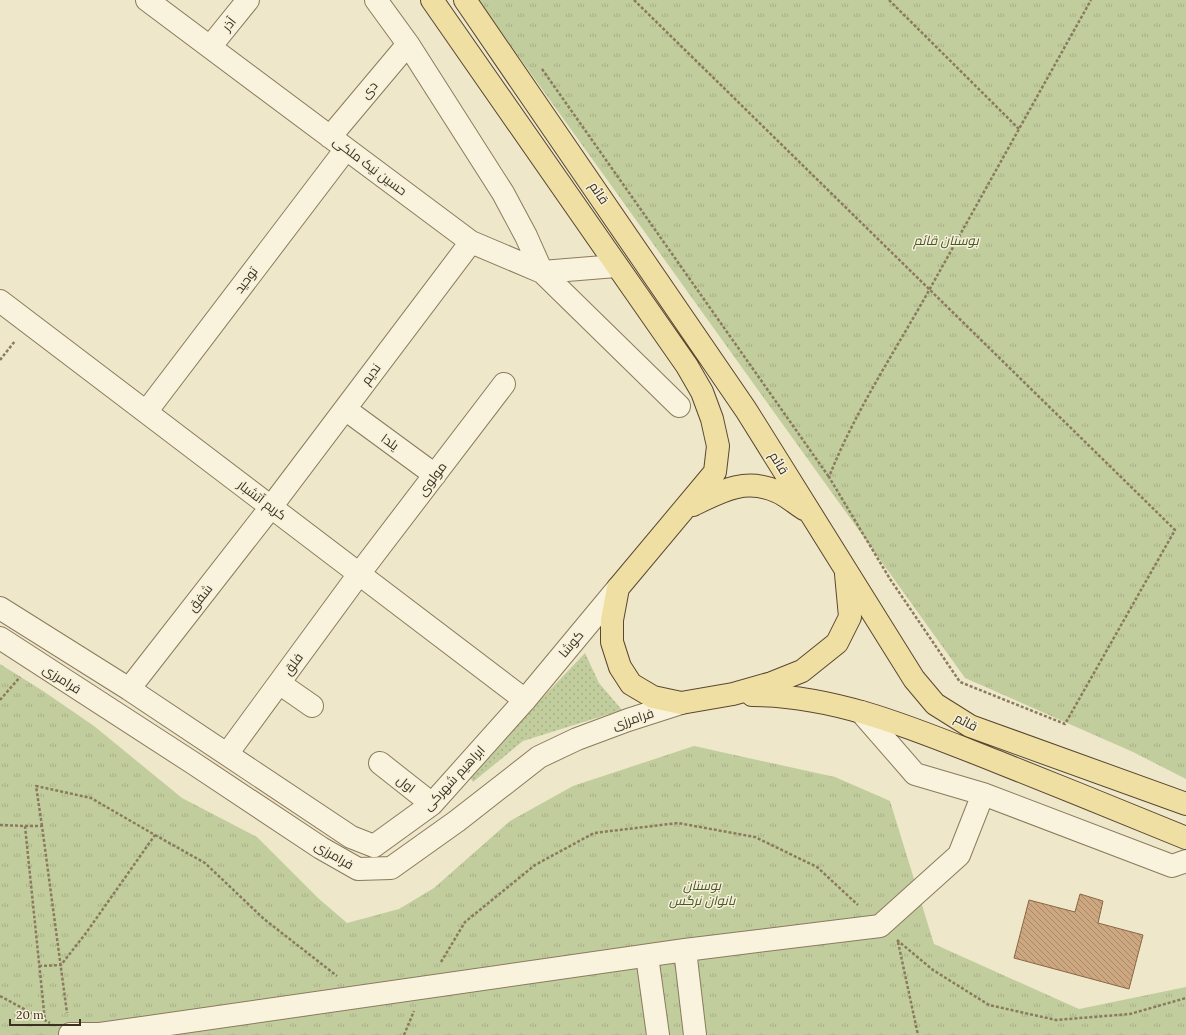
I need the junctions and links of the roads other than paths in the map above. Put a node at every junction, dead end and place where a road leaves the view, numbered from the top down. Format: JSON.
{"nodes":[{"id":1,"x":147,"y":0,"type":"edge"},
{"id":2,"x":248,"y":0,"type":"edge"},
{"id":3,"x":376,"y":0,"type":"edge"},
{"id":4,"x":432,"y":0,"type":"edge"},
{"id":5,"x":465,"y":0,"type":"edge"},
{"id":6,"x":408,"y":44,"type":"junction"},
{"id":7,"x":210,"y":47,"type":"junction"},
{"id":8,"x":338,"y":143,"type":"junction"},
{"id":9,"x":471,"y":242,"type":"junction"},
{"id":10,"x":616,"y":266,"type":"junction"},
{"id":11,"x":542,"y":272,"type":"junction"},
{"id":12,"x":0,"y":301,"type":"edge"},
{"id":13,"x":504,"y":384,"type":"dead end"},
{"id":14,"x":678,"y":406,"type":"dead end"},
{"id":15,"x":345,"y":409,"type":"junction"},
{"id":16,"x":146,"y":412,"type":"junction"},
{"id":17,"x":436,"y":475,"type":"junction"},
{"id":18,"x":271,"y":507,"type":"junction"},
{"id":19,"x":683,"y":511,"type":"junction"},
{"id":20,"x":809,"y":512,"type":"junction"},
{"id":21,"x":845,"y":569,"type":"junction"},
{"id":22,"x":359,"y":574,"type":"junction"},
{"id":23,"x":618,"y":588,"type":"junction"},
{"id":24,"x":0,"y":608,"type":"edge"},
{"id":25,"x":0,"y":638,"type":"edge"},
{"id":26,"x":279,"y":683,"type":"junction"},
{"id":27,"x":129,"y":689,"type":"junction"},
{"id":28,"x":733,"y":694,"type":"junction"},
{"id":29,"x":525,"y":700,"type":"junction"},
{"id":30,"x":681,"y":703,"type":"junction"},
{"id":31,"x":312,"y":706,"type":"dead end"},
{"id":32,"x":861,"y":712,"type":"junction"},
{"id":33,"x":227,"y":754,"type":"junction"},
{"id":34,"x":380,"y":763,"type":"dead end"},
{"id":35,"x":983,"y":794,"type":"junction"},
{"id":36,"x":432,"y":804,"type":"junction"},
{"id":37,"x":1186,"y":804,"type":"edge"},
{"id":38,"x":1186,"y":838,"type":"edge"},
{"id":39,"x":374,"y":846,"type":"joint"},
{"id":40,"x":1186,"y":861,"type":"edge"},
{"id":41,"x":685,"y":950,"type":"junction"},
{"id":42,"x":647,"y":956,"type":"junction"},
{"id":43,"x":70,"y":1034,"type":"road end"},
{"id":44,"x":658,"y":1035,"type":"edge"},
{"id":45,"x":696,"y":1035,"type":"edge"}],
"edges":[{"from":1,"to":7,"type":"street","name":"حسین نیک ملکی"},
{"from":2,"to":7,"type":"street","name":"آذر"},
{"from":3,"to":6,"type":"street"},
{"from":4,"to":10,"type":"main road","name":"قائم"},
{"from":5,"to":20,"type":"main road","name":"قائم"},
{"from":6,"to":8,"type":"street","name":"دی"},
{"from":6,"to":11,"type":"street"},
{"from":7,"to":8,"type":"street","name":"حسین نیک ملکی"},
{"from":8,"to":9,"type":"street","name":"حسین نیک ملکی"},
{"from":8,"to":16,"type":"street","name":"توحید"},
{"from":9,"to":11,"type":"street","name":"حسین نیک ملکی"},
{"from":9,"to":15,"type":"street","name":"ندیم"},
{"from":10,"to":11,"type":"street","name":"حسین نیک ملکی"},
{"from":10,"to":19,"type":"main road","name":"قائم"},
{"from":11,"to":14,"type":"street"},
{"from":12,"to":16,"type":"street","name":"کریم آتشبار"},
{"from":13,"to":17,"type":"street","name":"مولوی"},
{"from":15,"to":17,"type":"street","name":"یلدا"},
{"from":15,"to":18,"type":"street","name":"ندیم"},
{"from":16,"to":18,"type":"street","name":"کریم آتشبار"},
{"from":17,"to":22,"type":"street","name":"مولوی"},
{"from":18,"to":22,"type":"street","name":"کریم آتشبار"},
{"from":18,"to":27,"type":"street","name":"شفق"},
{"from":19,"to":20,"type":"main road"},
{"from":19,"to":23,"type":"main road","name":"قائم"},
{"from":20,"to":21,"type":"main road","name":"قائم"},
{"from":21,"to":28,"type":"main road"},
{"from":21,"to":37,"type":"main road","name":"قائم"},
{"from":22,"to":26,"type":"street","name":"فلق"},
{"from":22,"to":29,"type":"street","name":"کریم آتشبار"},
{"from":23,"to":29,"type":"street","name":"کوشا"},
{"from":23,"to":30,"type":"main road"},
{"from":24,"to":27,"type":"street","name":"فرامرزی"},
{"from":25,"to":30,"type":"street","name":"فرامرزی"},
{"from":26,"to":31,"type":"street"},
{"from":26,"to":33,"type":"street","name":"فلق"},
{"from":27,"to":33,"type":"street","name":"فرامرزی"},
{"from":28,"to":30,"type":"main road"},
{"from":28,"to":32,"type":"main road","name":"قائم"},
{"from":29,"to":36,"type":"street","name":"ابراهیم شهرکی"},
{"from":32,"to":35,"type":"street"},
{"from":32,"to":38,"type":"main road","name":"قائم"},
{"from":33,"to":39,"type":"street","name":"فرامرزی"},
{"from":34,"to":36,"type":"street","name":"اول"},
{"from":35,"to":40,"type":"street"},
{"from":35,"to":41,"type":"street"},
{"from":36,"to":39,"type":"street","name":"ابراهیم شهرکی"},
{"from":41,"to":42,"type":"street"},
{"from":41,"to":45,"type":"street"},
{"from":42,"to":43,"type":"street"},
{"from":42,"to":44,"type":"street"}]}
